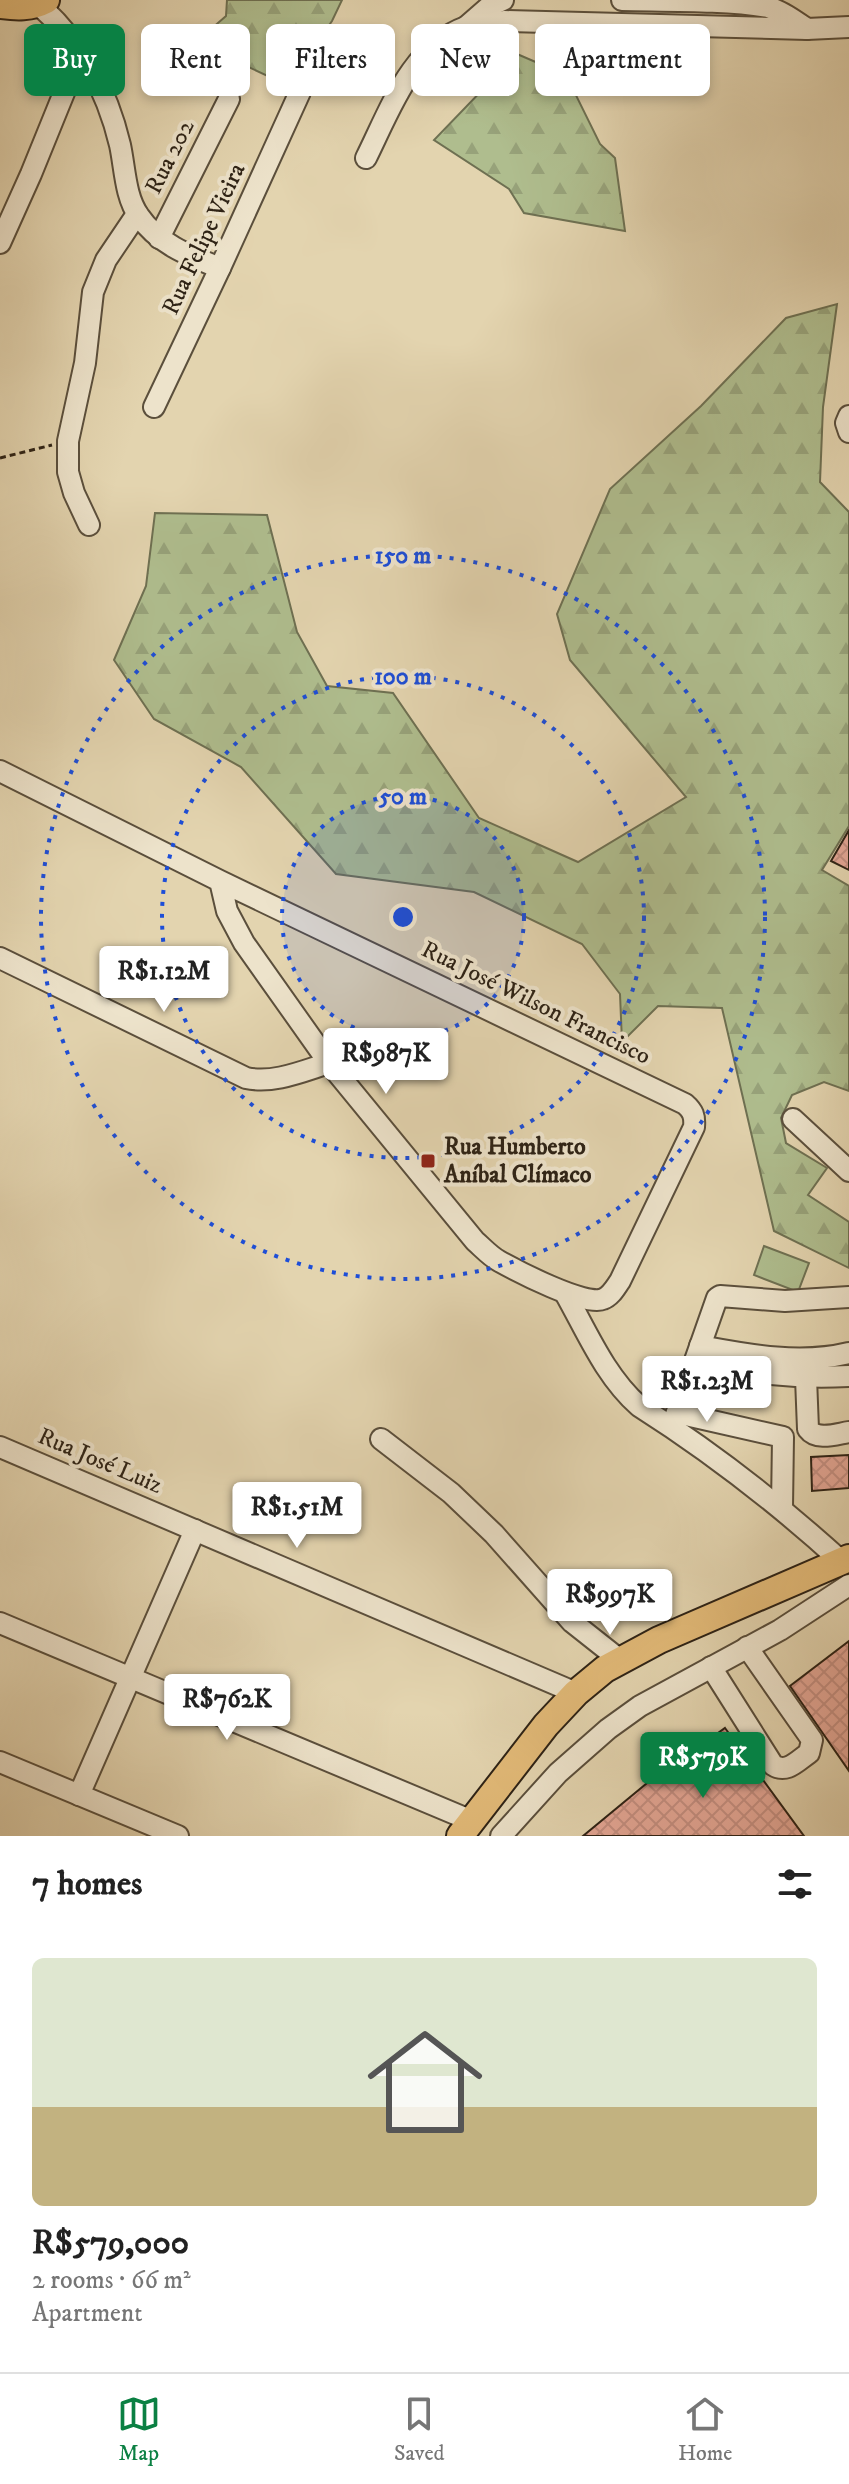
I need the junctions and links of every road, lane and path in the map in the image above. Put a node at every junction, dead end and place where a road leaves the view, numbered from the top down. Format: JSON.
{"nodes":[{"id":1,"x":503,"y":0,"type":"edge"},
{"id":2,"x":615,"y":0,"type":"edge"},
{"id":3,"x":622,"y":0,"type":"edge"},
{"id":4,"x":42,"y":2,"type":"edge"},
{"id":5,"x":0,"y":5,"type":"edge"},
{"id":6,"x":60,"y":24,"type":"edge"},
{"id":7,"x":469,"y":24,"type":"edge"},
{"id":8,"x":482,"y":24,"type":"edge"},
{"id":9,"x":598,"y":24,"type":"edge"},
{"id":10,"x":628,"y":24,"type":"edge"},
{"id":11,"x":710,"y":27,"type":"edge"},
{"id":12,"x":849,"y":27,"type":"edge"},
{"id":13,"x":807,"y":29,"type":"junction"},
{"id":14,"x":411,"y":73,"type":"edge"},
{"id":15,"x":63,"y":96,"type":"edge"},
{"id":16,"x":102,"y":96,"type":"edge"},
{"id":17,"x":298,"y":96,"type":"edge"},
{"id":18,"x":229,"y":99,"type":"dead end"},
{"id":19,"x":366,"y":158,"type":"dead end"},
{"id":20,"x":137,"y":214,"type":"junction"},
{"id":21,"x":159,"y":238,"type":"junction"},
{"id":22,"x":0,"y":243,"type":"edge"},
{"id":23,"x":220,"y":268,"type":"junction"},
{"id":24,"x":154,"y":407,"type":"dead end"},
{"id":25,"x":849,"y":416,"type":"edge"},
{"id":26,"x":849,"y":432,"type":"edge"},
{"id":27,"x":68,"y":441,"type":"junction"},
{"id":28,"x":0,"y":458,"type":"edge"},
{"id":29,"x":89,"y":525,"type":"dead end"},
{"id":30,"x":0,"y":771,"type":"edge"},
{"id":31,"x":220,"y":881,"type":"junction"},
{"id":32,"x":0,"y":958,"type":"edge"},
{"id":33,"x":329,"y":1063,"type":"junction"},
{"id":34,"x":793,"y":1119,"type":"dead end"},
{"id":35,"x":849,"y":1171,"type":"edge"},
{"id":36,"x":565,"y":1293,"type":"junction"},
{"id":37,"x":849,"y":1297,"type":"edge"},
{"id":38,"x":849,"y":1353,"type":"edge"},
{"id":39,"x":698,"y":1354,"type":"junction"},
{"id":40,"x":849,"y":1376,"type":"edge"},
{"id":41,"x":806,"y":1378,"type":"junction"},
{"id":42,"x":674,"y":1420,"type":"junction"},
{"id":43,"x":849,"y":1432,"type":"edge"},
{"id":44,"x":381,"y":1439,"type":"dead end"},
{"id":45,"x":0,"y":1447,"type":"edge"},
{"id":46,"x":782,"y":1507,"type":"junction"},
{"id":47,"x":195,"y":1530,"type":"junction"},
{"id":48,"x":846,"y":1568,"type":"edge"},
{"id":49,"x":0,"y":1623,"type":"edge"},
{"id":50,"x":747,"y":1647,"type":"junction"},
{"id":51,"x":620,"y":1660,"type":"junction"},
{"id":52,"x":711,"y":1667,"type":"junction"},
{"id":53,"x":131,"y":1678,"type":"junction"},
{"id":54,"x":576,"y":1693,"type":"junction"},
{"id":55,"x":0,"y":1762,"type":"edge"},
{"id":56,"x":79,"y":1795,"type":"junction"},
{"id":57,"x":466,"y":1828,"type":"edge"},
{"id":58,"x":178,"y":1836,"type":"edge"},
{"id":59,"x":501,"y":1836,"type":"edge"}],
"edges":[{"from":1,"to":7,"type":"street"},
{"from":2,"to":10,"type":"street"},
{"from":3,"to":13,"type":"street"},
{"from":4,"to":5,"type":"main road"},
{"from":4,"to":6,"type":"street"},
{"from":8,"to":9,"type":"street"},
{"from":11,"to":13,"type":"street"},
{"from":12,"to":13,"type":"street"},
{"from":14,"to":19,"type":"street"},
{"from":15,"to":22,"type":"street"},
{"from":16,"to":20,"type":"street"},
{"from":17,"to":23,"type":"street","name":"Rua Felipe Vieira"},
{"from":18,"to":21,"type":"street","name":"Rua 202"},
{"from":20,"to":21,"type":"street"},
{"from":20,"to":27,"type":"street"},
{"from":21,"to":23,"type":"street"},
{"from":23,"to":24,"type":"street","name":"Rua Felipe Vieira"},
{"from":25,"to":26,"type":"street"},
{"from":27,"to":28,"type":"path"},
{"from":27,"to":29,"type":"street"},
{"from":30,"to":31,"type":"street","name":"Rua José Wilson Francisco"},
{"from":31,"to":33,"type":"street"},
{"from":31,"to":36,"type":"street","name":"Rua José Wilson Francisco"},
{"from":32,"to":33,"type":"street"},
{"from":33,"to":36,"type":"street"},
{"from":34,"to":35,"type":"street"},
{"from":36,"to":42,"type":"street"},
{"from":37,"to":39,"type":"street"},
{"from":38,"to":39,"type":"street"},
{"from":39,"to":41,"type":"street"},
{"from":39,"to":42,"type":"street"},
{"from":40,"to":41,"type":"street"},
{"from":41,"to":43,"type":"street"},
{"from":42,"to":46,"type":"street"},
{"from":42,"to":46,"type":"street"},
{"from":44,"to":51,"type":"street"},
{"from":45,"to":47,"type":"street","name":"Rua José Luiz"},
{"from":46,"to":48,"type":"street"},
{"from":47,"to":53,"type":"street"},
{"from":47,"to":54,"type":"street","name":"Rua José Luiz"},
{"from":48,"to":50,"type":"street"},
{"from":48,"to":51,"type":"main road"},
{"from":49,"to":53,"type":"street"},
{"from":50,"to":52,"type":"street"},
{"from":50,"to":52,"type":"street"},
{"from":51,"to":54,"type":"main road"},
{"from":52,"to":59,"type":"street"},
{"from":53,"to":56,"type":"street"},
{"from":53,"to":57,"type":"street"},
{"from":54,"to":57,"type":"main road"},
{"from":55,"to":56,"type":"street"},
{"from":56,"to":58,"type":"street"}]}
